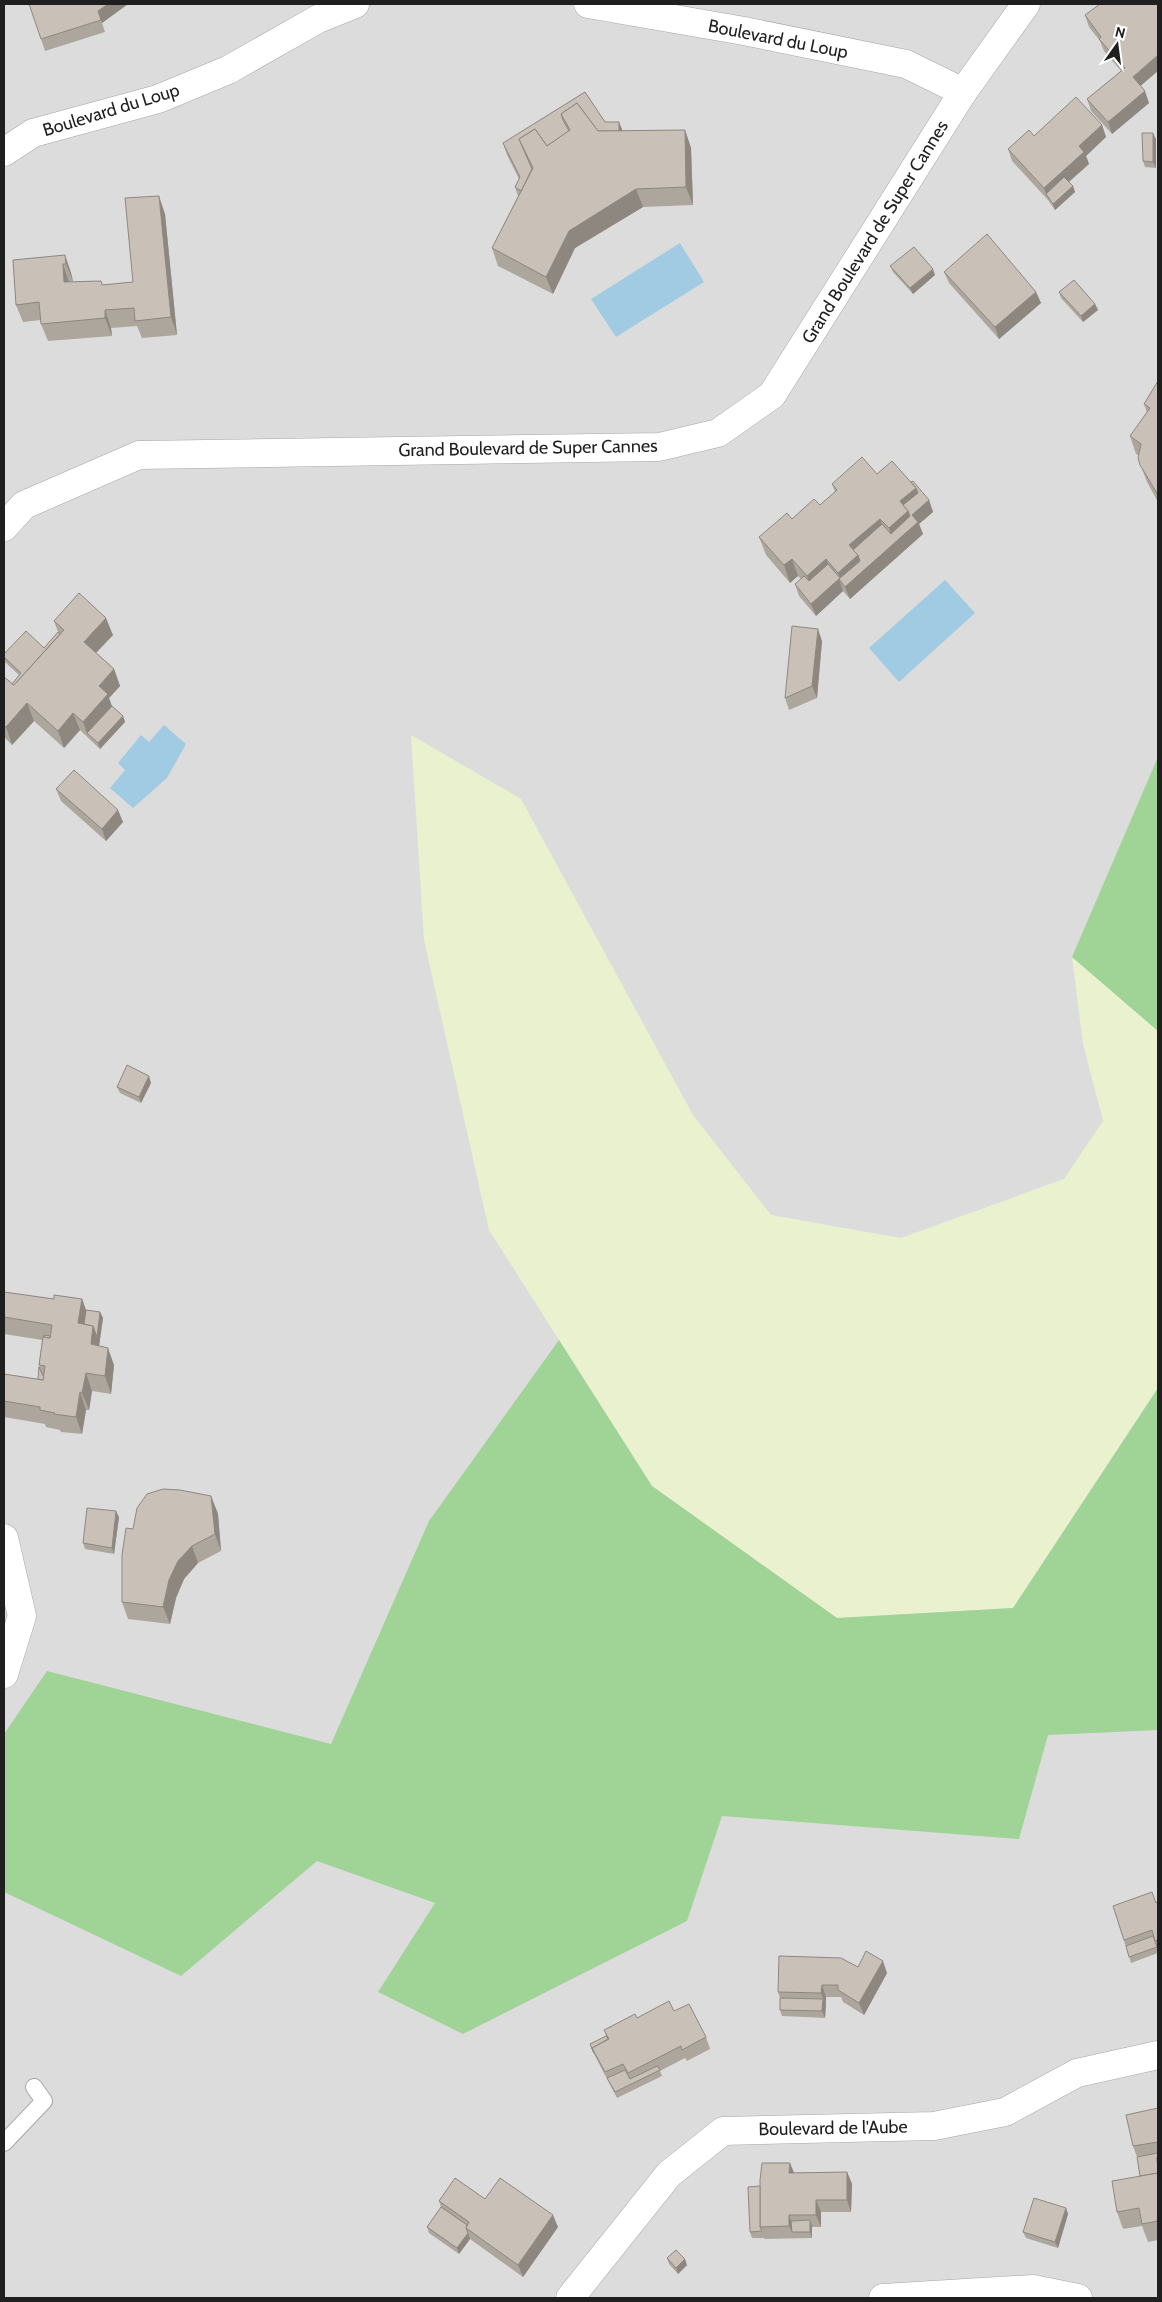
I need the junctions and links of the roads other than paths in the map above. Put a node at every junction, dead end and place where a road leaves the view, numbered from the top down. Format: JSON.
{"nodes":[{"id":1,"x":355,"y":4,"type":"edge"},
{"id":2,"x":588,"y":4,"type":"edge"},
{"id":3,"x":1026,"y":4,"type":"edge"},
{"id":4,"x":963,"y":92,"type":"junction"},
{"id":5,"x":4,"y":152,"type":"edge"},
{"id":6,"x":14,"y":500,"type":"edge"},
{"id":7,"x":4,"y":527,"type":"edge"},
{"id":8,"x":4,"y":1538,"type":"edge"},
{"id":9,"x":4,"y":1674,"type":"edge"},
{"id":10,"x":1158,"y":2055,"type":"edge"},
{"id":11,"x":34,"y":2087,"type":"dead end"},
{"id":12,"x":4,"y":2143,"type":"edge"},
{"id":13,"x":570,"y":2298,"type":"edge"},
{"id":14,"x":883,"y":2298,"type":"edge"},
{"id":15,"x":1078,"y":2298,"type":"edge"}],
"edges":[{"from":1,"to":5,"type":"street","name":"Boulevard du Loup"},
{"from":2,"to":4,"type":"street","name":"Boulevard du Loup"},
{"from":3,"to":4,"type":"street","name":"Grand Boulevard de Super Cannes"},
{"from":4,"to":6,"type":"street","name":"Grand Boulevard de Super Cannes"},
{"from":6,"to":7,"type":"street","name":"Grand Boulevard de Super Cannes"},
{"from":8,"to":9,"type":"street"},
{"from":10,"to":13,"type":"street","name":"Boulevard de l'Aube"},
{"from":11,"to":12,"type":"lane"},
{"from":14,"to":15,"type":"street"}]}
